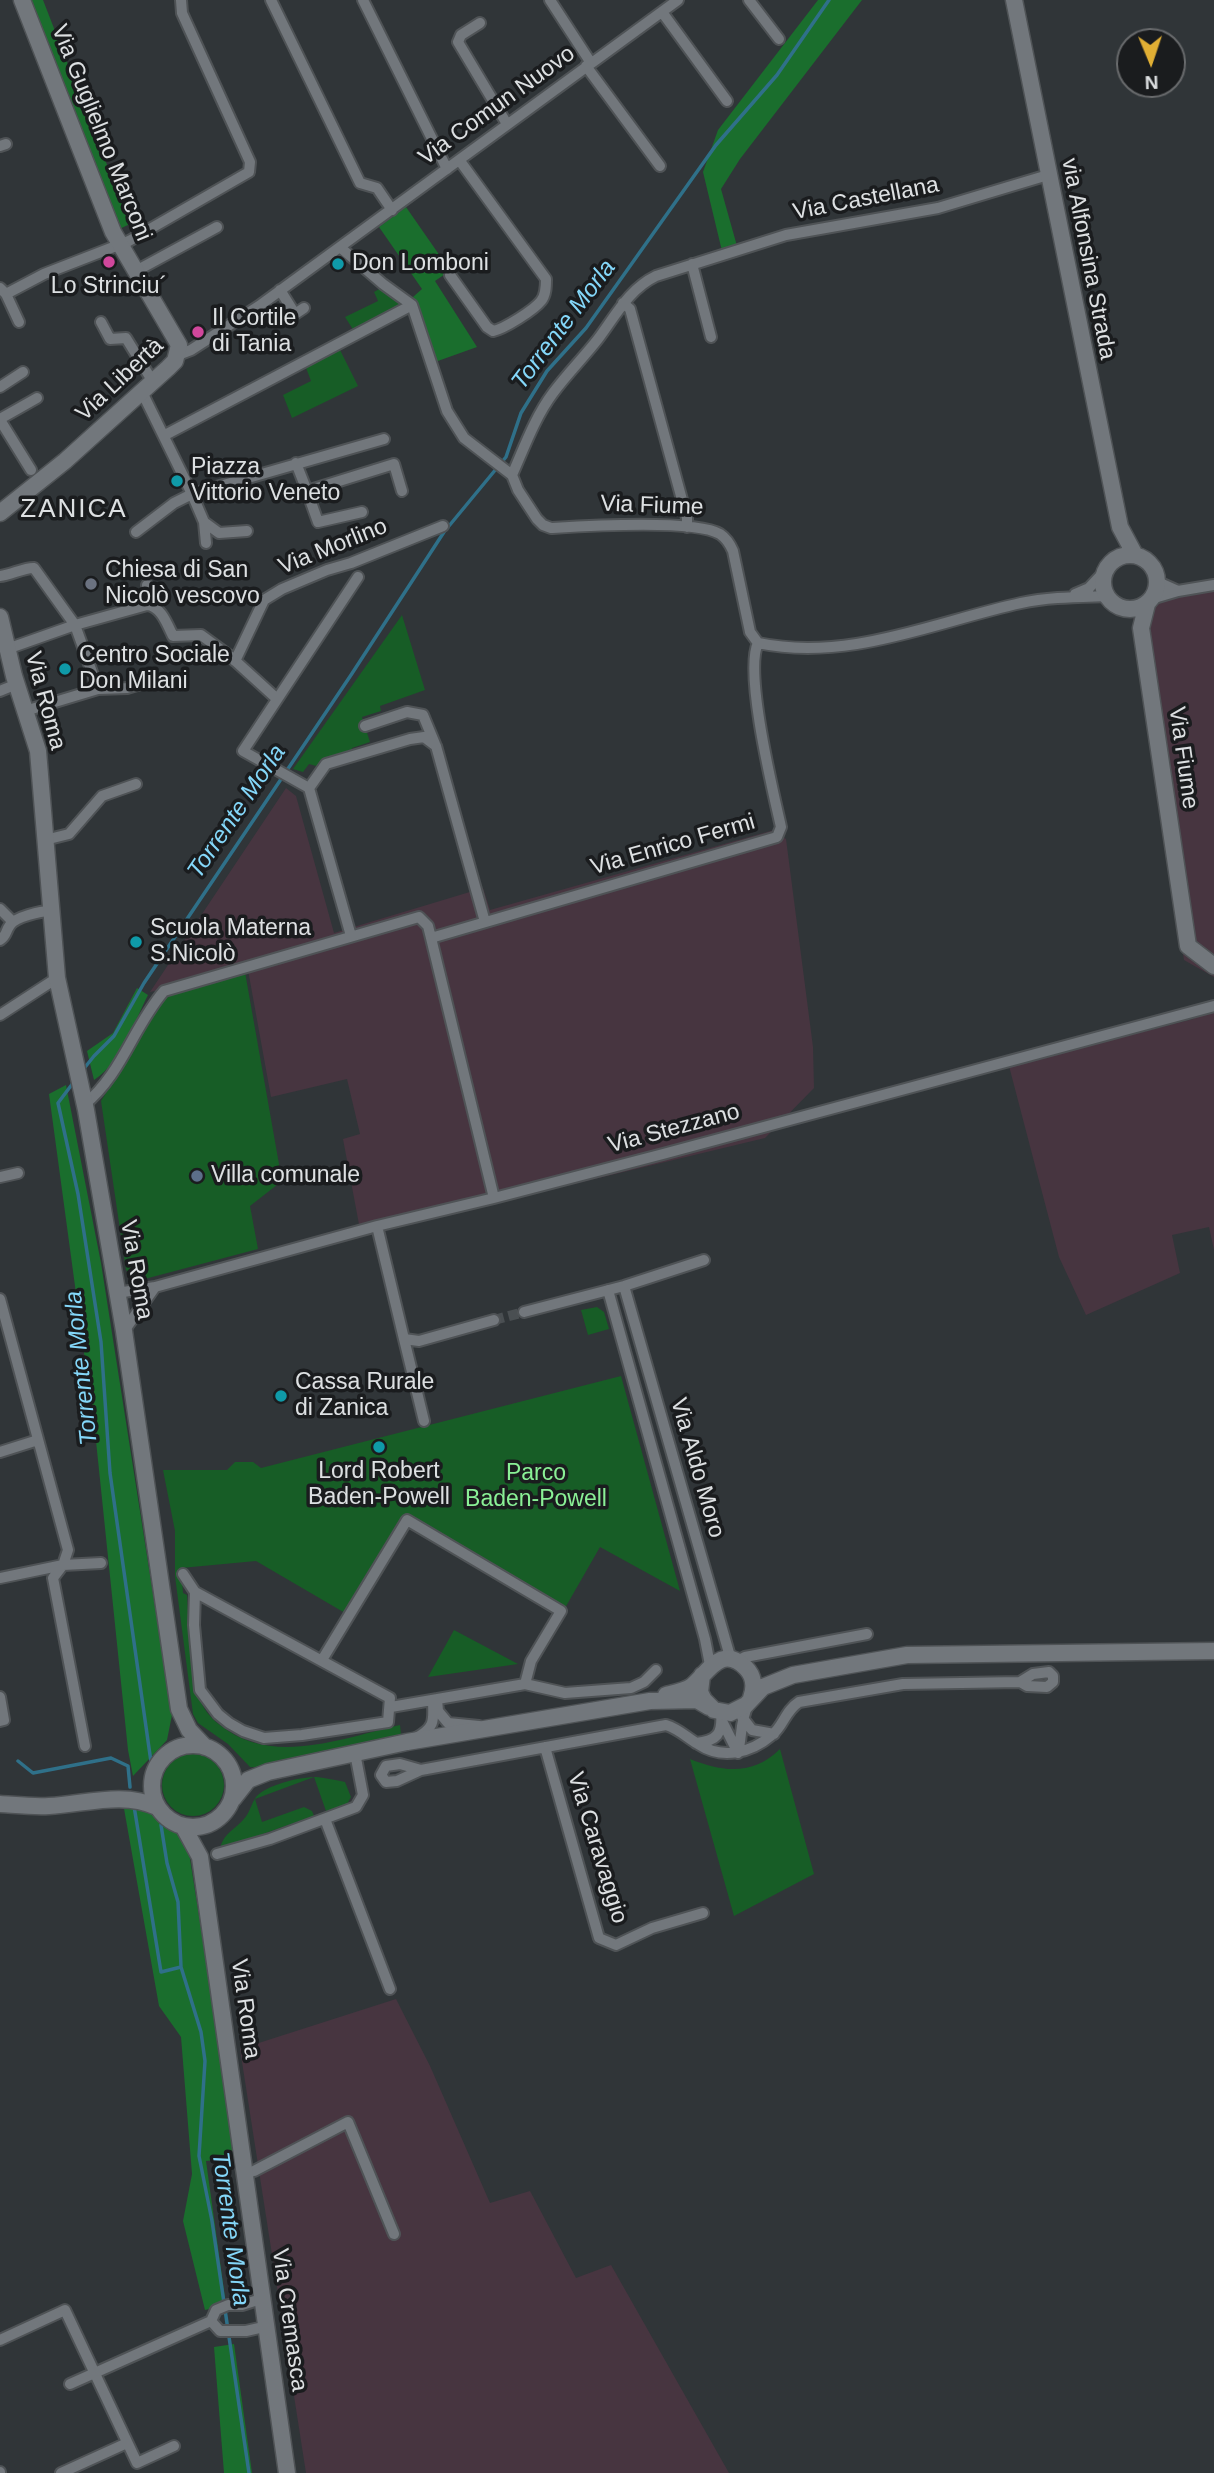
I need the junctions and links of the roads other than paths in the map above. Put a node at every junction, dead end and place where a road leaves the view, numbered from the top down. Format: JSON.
{"nodes":[{"id":1,"x":22,"y":0,"type":"edge"},
{"id":2,"x":181,"y":0,"type":"edge"},
{"id":3,"x":271,"y":0,"type":"edge"},
{"id":4,"x":363,"y":0,"type":"edge"},
{"id":5,"x":550,"y":0,"type":"edge"},
{"id":6,"x":678,"y":0,"type":"edge"},
{"id":7,"x":749,"y":0,"type":"edge"},
{"id":8,"x":1014,"y":0,"type":"edge"},
{"id":9,"x":662,"y":12,"type":"junction"},
{"id":10,"x":480,"y":23,"type":"dead end"},
{"id":11,"x":779,"y":39,"type":"dead end"},
{"id":12,"x":588,"y":65,"type":"junction"},
{"id":13,"x":727,"y":101,"type":"dead end"},
{"id":14,"x":507,"y":124,"type":"junction"},
{"id":15,"x":460,"y":161,"type":"junction"},
{"id":16,"x":660,"y":166,"type":"dead end"},
{"id":17,"x":447,"y":169,"type":"junction"},
{"id":18,"x":1048,"y":175,"type":"junction"},
{"id":19,"x":392,"y":210,"type":"junction"},
{"id":20,"x":217,"y":227,"type":"dead end"},
{"id":21,"x":120,"y":245,"type":"junction"},
{"id":22,"x":341,"y":248,"type":"junction"},
{"id":23,"x":692,"y":264,"type":"junction"},
{"id":24,"x":136,"y":271,"type":"junction"},
{"id":25,"x":450,"y":275,"type":"dead end"},
{"id":26,"x":280,"y":290,"type":"junction"},
{"id":27,"x":3,"y":291,"type":"edge"},
{"id":28,"x":623,"y":303,"type":"junction"},
{"id":29,"x":412,"y":304,"type":"junction"},
{"id":30,"x":304,"y":308,"type":"dead end"},
{"id":31,"x":19,"y":322,"type":"dead end"},
{"id":32,"x":101,"y":322,"type":"dead end"},
{"id":33,"x":711,"y":337,"type":"dead end"},
{"id":34,"x":178,"y":355,"type":"junction"},
{"id":35,"x":23,"y":372,"type":"dead end"},
{"id":36,"x":0,"y":387,"type":"edge"},
{"id":37,"x":148,"y":387,"type":"junction"},
{"id":38,"x":37,"y":398,"type":"dead end"},
{"id":39,"x":0,"y":420,"type":"edge"},
{"id":40,"x":165,"y":435,"type":"junction"},
{"id":41,"x":384,"y":439,"type":"dead end"},
{"id":42,"x":296,"y":463,"type":"junction"},
{"id":43,"x":509,"y":473,"type":"junction"},
{"id":44,"x":36,"y":477,"type":"junction"},
{"id":45,"x":307,"y":491,"type":"junction"},
{"id":46,"x":402,"y":491,"type":"dead end"},
{"id":47,"x":192,"y":494,"type":"junction"},
{"id":48,"x":362,"y":512,"type":"dead end"},
{"id":49,"x":0,"y":513,"type":"edge"},
{"id":50,"x":204,"y":522,"type":"junction"},
{"id":51,"x":443,"y":526,"type":"dead end"},
{"id":52,"x":687,"y":527,"type":"junction"},
{"id":53,"x":1120,"y":527,"type":"junction"},
{"id":54,"x":247,"y":531,"type":"dead end"},
{"id":55,"x":136,"y":532,"type":"dead end"},
{"id":56,"x":206,"y":543,"type":"dead end"},
{"id":57,"x":1135,"y":555,"type":"junction"},
{"id":58,"x":1109,"y":566,"type":"junction"},
{"id":59,"x":0,"y":576,"type":"edge"},
{"id":60,"x":358,"y":577,"type":"dead end"},
{"id":61,"x":1157,"y":582,"type":"junction"},
{"id":62,"x":147,"y":585,"type":"dead end"},
{"id":63,"x":1214,"y":585,"type":"edge"},
{"id":64,"x":1178,"y":591,"type":"junction"},
{"id":65,"x":1107,"y":596,"type":"junction"},
{"id":66,"x":1070,"y":597,"type":"junction"},
{"id":67,"x":1149,"y":601,"type":"junction"},
{"id":68,"x":147,"y":605,"type":"junction"},
{"id":69,"x":1125,"y":609,"type":"junction"},
{"id":70,"x":0,"y":617,"type":"edge"},
{"id":71,"x":75,"y":625,"type":"junction"},
{"id":72,"x":1141,"y":628,"type":"junction"},
{"id":73,"x":758,"y":643,"type":"junction"},
{"id":74,"x":7,"y":649,"type":"junction"},
{"id":75,"x":235,"y":661,"type":"junction"},
{"id":76,"x":157,"y":679,"type":"dead end"},
{"id":77,"x":17,"y":684,"type":"junction"},
{"id":78,"x":98,"y":689,"type":"junction"},
{"id":79,"x":0,"y":691,"type":"edge"},
{"id":80,"x":276,"y":698,"type":"junction"},
{"id":81,"x":25,"y":712,"type":"junction"},
{"id":82,"x":365,"y":726,"type":"dead end"},
{"id":83,"x":436,"y":746,"type":"junction"},
{"id":84,"x":136,"y":784,"type":"dead end"},
{"id":85,"x":309,"y":788,"type":"junction"},
{"id":86,"x":45,"y":840,"type":"junction"},
{"id":87,"x":0,"y":909,"type":"edge"},
{"id":88,"x":50,"y":911,"type":"junction"},
{"id":89,"x":13,"y":922,"type":"junction"},
{"id":90,"x":485,"y":922,"type":"junction"},
{"id":91,"x":351,"y":936,"type":"junction"},
{"id":92,"x":431,"y":938,"type":"junction"},
{"id":93,"x":0,"y":940,"type":"edge"},
{"id":94,"x":1214,"y":967,"type":"edge"},
{"id":95,"x":57,"y":978,"type":"junction"},
{"id":96,"x":1209,"y":1007,"type":"edge"},
{"id":97,"x":0,"y":1015,"type":"edge"},
{"id":98,"x":83,"y":1097,"type":"junction"},
{"id":99,"x":18,"y":1174,"type":"dead end"},
{"id":100,"x":0,"y":1177,"type":"edge"},
{"id":101,"x":494,"y":1198,"type":"junction"},
{"id":102,"x":377,"y":1226,"type":"junction"},
{"id":103,"x":704,"y":1261,"type":"dead end"},
{"id":104,"x":624,"y":1286,"type":"junction"},
{"id":105,"x":155,"y":1287,"type":"junction"},
{"id":106,"x":608,"y":1290,"type":"junction"},
{"id":107,"x":117,"y":1293,"type":"junction"},
{"id":108,"x":0,"y":1299,"type":"edge"},
{"id":109,"x":524,"y":1312,"type":"tunnel mouth"},
{"id":110,"x":494,"y":1320,"type":"tunnel mouth"},
{"id":111,"x":124,"y":1331,"type":"junction"},
{"id":112,"x":404,"y":1339,"type":"junction"},
{"id":113,"x":424,"y":1421,"type":"dead end"},
{"id":114,"x":38,"y":1440,"type":"junction"},
{"id":115,"x":0,"y":1452,"type":"edge"},
{"id":116,"x":101,"y":1563,"type":"dead end"},
{"id":117,"x":63,"y":1565,"type":"junction"},
{"id":118,"x":183,"y":1574,"type":"dead end"},
{"id":119,"x":0,"y":1578,"type":"edge"},
{"id":120,"x":195,"y":1592,"type":"junction"},
{"id":121,"x":867,"y":1634,"type":"dead end"},
{"id":122,"x":1214,"y":1651,"type":"edge"},
{"id":123,"x":322,"y":1660,"type":"junction"},
{"id":124,"x":738,"y":1664,"type":"junction"},
{"id":125,"x":656,"y":1670,"type":"dead end"},
{"id":126,"x":706,"y":1670,"type":"junction"},
{"id":127,"x":793,"y":1675,"type":"junction"},
{"id":128,"x":1020,"y":1682,"type":"dead end"},
{"id":129,"x":525,"y":1684,"type":"junction"},
{"id":130,"x":0,"y":1697,"type":"edge"},
{"id":131,"x":751,"y":1698,"type":"junction"},
{"id":132,"x":435,"y":1700,"type":"junction"},
{"id":133,"x":650,"y":1701,"type":"junction"},
{"id":134,"x":391,"y":1707,"type":"junction"},
{"id":135,"x":179,"y":1709,"type":"junction"},
{"id":136,"x":717,"y":1713,"type":"junction"},
{"id":137,"x":742,"y":1717,"type":"junction"},
{"id":138,"x":0,"y":1721,"type":"edge"},
{"id":139,"x":492,"y":1730,"type":"junction"},
{"id":140,"x":774,"y":1734,"type":"junction"},
{"id":141,"x":407,"y":1742,"type":"junction"},
{"id":142,"x":696,"y":1743,"type":"junction"},
{"id":143,"x":85,"y":1746,"type":"dead end"},
{"id":144,"x":205,"y":1747,"type":"junction"},
{"id":145,"x":545,"y":1747,"type":"junction"},
{"id":146,"x":174,"y":1750,"type":"junction"},
{"id":147,"x":738,"y":1753,"type":"junction"},
{"id":148,"x":355,"y":1754,"type":"junction"},
{"id":149,"x":230,"y":1767,"type":"junction"},
{"id":150,"x":421,"y":1770,"type":"dead end"},
{"id":151,"x":268,"y":1772,"type":"junction"},
{"id":152,"x":153,"y":1776,"type":"junction"},
{"id":153,"x":113,"y":1799,"type":"junction"},
{"id":154,"x":233,"y":1799,"type":"junction"},
{"id":155,"x":0,"y":1804,"type":"edge"},
{"id":156,"x":157,"y":1807,"type":"junction"},
{"id":157,"x":325,"y":1819,"type":"junction"},
{"id":158,"x":213,"y":1823,"type":"junction"},
{"id":159,"x":183,"y":1826,"type":"junction"},
{"id":160,"x":217,"y":1854,"type":"dead end"},
{"id":161,"x":200,"y":1857,"type":"junction"},
{"id":162,"x":703,"y":1913,"type":"dead end"},
{"id":163,"x":390,"y":1989,"type":"dead end"},
{"id":164,"x":246,"y":2170,"type":"junction"},
{"id":165,"x":394,"y":2234,"type":"dead end"},
{"id":166,"x":264,"y":2298,"type":"junction"},
{"id":167,"x":211,"y":2321,"type":"junction"},
{"id":168,"x":268,"y":2326,"type":"junction"},
{"id":169,"x":0,"y":2340,"type":"edge"},
{"id":170,"x":95,"y":2373,"type":"junction"},
{"id":171,"x":71,"y":2384,"type":"dead end"},
{"id":172,"x":127,"y":2443,"type":"junction"},
{"id":173,"x":174,"y":2446,"type":"dead end"},
{"id":174,"x":61,"y":2473,"type":"edge"},
{"id":175,"x":287,"y":2473,"type":"edge"}],
"edges":[{"from":1,"to":21,"type":"main road","name":"Via Guglielmo Marconi"},
{"from":2,"to":21,"type":"street"},
{"from":3,"to":19,"type":"street"},
{"from":4,"to":17,"type":"street"},
{"from":5,"to":12,"type":"street"},
{"from":6,"to":9,"type":"street","name":"Via Comun Nuovo"},
{"from":7,"to":11,"type":"street"},
{"from":8,"to":18,"type":"main road","name":"via Alfonsina Strada"},
{"from":9,"to":12,"type":"street","name":"Via Comun Nuovo"},
{"from":9,"to":13,"type":"street"},
{"from":10,"to":14,"type":"street"},
{"from":12,"to":14,"type":"street","name":"Via Comun Nuovo"},
{"from":12,"to":16,"type":"street"},
{"from":14,"to":15,"type":"street","name":"Via Comun Nuovo"},
{"from":15,"to":17,"type":"street","name":"Via Comun Nuovo"},
{"from":15,"to":25,"type":"street"},
{"from":17,"to":19,"type":"street","name":"Via Comun Nuovo"},
{"from":18,"to":23,"type":"street","name":"Via Castellana"},
{"from":18,"to":53,"type":"main road","name":"via Alfonsina Strada"},
{"from":19,"to":22,"type":"street","name":"Via Comun Nuovo"},
{"from":20,"to":24,"type":"street"},
{"from":21,"to":24,"type":"main road","name":"Via Guglielmo Marconi"},
{"from":21,"to":27,"type":"street"},
{"from":22,"to":26,"type":"street","name":"Via Libertà"},
{"from":22,"to":29,"type":"street"},
{"from":23,"to":28,"type":"street","name":"Via Castellana"},
{"from":23,"to":33,"type":"street"},
{"from":24,"to":34,"type":"main road","name":"Via Guglielmo Marconi"},
{"from":26,"to":30,"type":"street"},
{"from":26,"to":34,"type":"street","name":"Via Libertà"},
{"from":27,"to":31,"type":"street"},
{"from":28,"to":43,"type":"street","name":"Via Castellana"},
{"from":28,"to":52,"type":"street"},
{"from":29,"to":40,"type":"street"},
{"from":29,"to":43,"type":"street","name":"Via Fiume"},
{"from":32,"to":37,"type":"street"},
{"from":34,"to":37,"type":"main road","name":"Via Libertà"},
{"from":35,"to":36,"type":"street"},
{"from":37,"to":40,"type":"street"},
{"from":37,"to":44,"type":"main road","name":"Via Libertà"},
{"from":38,"to":39,"type":"street"},
{"from":39,"to":44,"type":"street"},
{"from":40,"to":47,"type":"street"},
{"from":41,"to":42,"type":"street"},
{"from":42,"to":45,"type":"street"},
{"from":42,"to":47,"type":"street"},
{"from":43,"to":52,"type":"street","name":"Via Fiume"},
{"from":44,"to":49,"type":"main road","name":"Via Libertà"},
{"from":45,"to":46,"type":"street"},
{"from":45,"to":48,"type":"street"},
{"from":47,"to":50,"type":"street"},
{"from":47,"to":55,"type":"street"},
{"from":50,"to":54,"type":"street"},
{"from":50,"to":56,"type":"street"},
{"from":51,"to":75,"type":"street","name":"Via Morlino"},
{"from":52,"to":73,"type":"street","name":"Via Fiume"},
{"from":53,"to":57,"type":"main road"},
{"from":53,"to":58,"type":"main road"},
{"from":57,"to":58,"type":"main road"},
{"from":57,"to":61,"type":"main road"},
{"from":58,"to":65,"type":"main road"},
{"from":58,"to":66,"type":"street"},
{"from":59,"to":71,"type":"street"},
{"from":60,"to":80,"type":"street"},
{"from":61,"to":64,"type":"street"},
{"from":61,"to":67,"type":"main road"},
{"from":62,"to":68,"type":"street"},
{"from":63,"to":64,"type":"street"},
{"from":64,"to":67,"type":"street"},
{"from":65,"to":66,"type":"street"},
{"from":65,"to":69,"type":"main road"},
{"from":66,"to":73,"type":"street"},
{"from":67,"to":69,"type":"main road"},
{"from":67,"to":72,"type":"main road","name":"Via Fiume"},
{"from":68,"to":71,"type":"street"},
{"from":68,"to":75,"type":"street"},
{"from":69,"to":72,"type":"main road"},
{"from":70,"to":74,"type":"main road","name":"Via Roma"},
{"from":71,"to":74,"type":"street"},
{"from":71,"to":78,"type":"street"},
{"from":72,"to":94,"type":"main road","name":"Via Fiume"},
{"from":73,"to":90,"type":"street","name":"Via Enrico Fermi"},
{"from":74,"to":77,"type":"main road","name":"Via Roma"},
{"from":75,"to":80,"type":"street"},
{"from":76,"to":78,"type":"street"},
{"from":77,"to":79,"type":"street"},
{"from":77,"to":81,"type":"main road","name":"Via Roma"},
{"from":78,"to":81,"type":"street"},
{"from":80,"to":85,"type":"street"},
{"from":81,"to":86,"type":"main road","name":"Via Roma"},
{"from":82,"to":83,"type":"street"},
{"from":83,"to":85,"type":"street"},
{"from":83,"to":90,"type":"street"},
{"from":84,"to":86,"type":"street"},
{"from":85,"to":91,"type":"street"},
{"from":86,"to":88,"type":"main road","name":"Via Roma"},
{"from":87,"to":89,"type":"street"},
{"from":88,"to":89,"type":"street"},
{"from":88,"to":95,"type":"main road","name":"Via Roma"},
{"from":89,"to":93,"type":"street"},
{"from":90,"to":92,"type":"street","name":"Via Enrico Fermi"},
{"from":91,"to":92,"type":"street"},
{"from":91,"to":98,"type":"street"},
{"from":92,"to":101,"type":"street"},
{"from":95,"to":97,"type":"street"},
{"from":95,"to":98,"type":"main road","name":"Via Roma"},
{"from":96,"to":101,"type":"street","name":"Via Stezzano"},
{"from":98,"to":107,"type":"main road","name":"Via Roma"},
{"from":99,"to":100,"type":"street"},
{"from":101,"to":102,"type":"street","name":"Via Stezzano"},
{"from":102,"to":105,"type":"street","name":"Via Stezzano"},
{"from":102,"to":112,"type":"street"},
{"from":103,"to":104,"type":"street"},
{"from":104,"to":106,"type":"street"},
{"from":104,"to":124,"type":"street","name":"Via Aldo Moro"},
{"from":105,"to":107,"type":"street","name":"Via Stezzano"},
{"from":105,"to":111,"type":"street"},
{"from":106,"to":109,"type":"street"},
{"from":106,"to":126,"type":"street","name":"Via Aldo Moro"},
{"from":107,"to":111,"type":"main road","name":"Via Roma"},
{"from":108,"to":114,"type":"street"},
{"from":110,"to":112,"type":"street"},
{"from":111,"to":135,"type":"main road","name":"Via Roma"},
{"from":112,"to":113,"type":"street"},
{"from":114,"to":115,"type":"street"},
{"from":114,"to":117,"type":"street"},
{"from":116,"to":117,"type":"street"},
{"from":117,"to":119,"type":"street"},
{"from":117,"to":143,"type":"street"},
{"from":118,"to":120,"type":"street"},
{"from":120,"to":123,"type":"street"},
{"from":120,"to":134,"type":"street"},
{"from":121,"to":124,"type":"street"},
{"from":122,"to":127,"type":"main road"},
{"from":123,"to":129,"type":"street"},
{"from":123,"to":134,"type":"street"},
{"from":124,"to":126,"type":"main road"},
{"from":124,"to":127,"type":"main road"},
{"from":124,"to":131,"type":"main road"},
{"from":125,"to":129,"type":"street"},
{"from":126,"to":133,"type":"main road"},
{"from":126,"to":136,"type":"main road"},
{"from":127,"to":131,"type":"main road"},
{"from":128,"to":140,"type":"street"},
{"from":129,"to":132,"type":"street"},
{"from":130,"to":138,"type":"street"},
{"from":131,"to":136,"type":"main road"},
{"from":131,"to":137,"type":"street"},
{"from":132,"to":134,"type":"street"},
{"from":132,"to":139,"type":"street"},
{"from":132,"to":141,"type":"street"},
{"from":133,"to":136,"type":"main road"},
{"from":133,"to":139,"type":"main road"},
{"from":135,"to":144,"type":"main road","name":"Via Roma"},
{"from":135,"to":146,"type":"main road","name":"Via Roma"},
{"from":136,"to":142,"type":"street"},
{"from":136,"to":147,"type":"street"},
{"from":137,"to":140,"type":"street"},
{"from":137,"to":147,"type":"street"},
{"from":139,"to":141,"type":"main road"},
{"from":140,"to":147,"type":"street"},
{"from":141,"to":148,"type":"main road"},
{"from":142,"to":145,"type":"street"},
{"from":142,"to":147,"type":"street"},
{"from":144,"to":146,"type":"main road"},
{"from":144,"to":149,"type":"main road","name":"Via Roma"},
{"from":145,"to":150,"type":"street"},
{"from":145,"to":162,"type":"street","name":"Via Caravaggio"},
{"from":146,"to":152,"type":"main road"},
{"from":148,"to":151,"type":"main road"},
{"from":148,"to":157,"type":"street"},
{"from":149,"to":151,"type":"main road"},
{"from":149,"to":154,"type":"main road"},
{"from":151,"to":154,"type":"main road","name":"Via Roma"},
{"from":152,"to":153,"type":"main road"},
{"from":152,"to":156,"type":"main road"},
{"from":153,"to":155,"type":"main road"},
{"from":153,"to":156,"type":"main road"},
{"from":154,"to":158,"type":"main road","name":"Via Roma"},
{"from":156,"to":159,"type":"main road","name":"Via Roma"},
{"from":157,"to":160,"type":"street"},
{"from":157,"to":163,"type":"street"},
{"from":158,"to":159,"type":"main road"},
{"from":158,"to":161,"type":"main road","name":"Via Roma"},
{"from":159,"to":161,"type":"main road","name":"Via Roma"},
{"from":161,"to":164,"type":"main road","name":"Via Roma"},
{"from":164,"to":165,"type":"street"},
{"from":164,"to":166,"type":"main road","name":"Via Cremasca"},
{"from":166,"to":167,"type":"street"},
{"from":166,"to":168,"type":"main road","name":"Via Cremasca"},
{"from":167,"to":168,"type":"street"},
{"from":167,"to":170,"type":"street"},
{"from":168,"to":175,"type":"main road","name":"Via Cremasca"},
{"from":169,"to":170,"type":"street"},
{"from":170,"to":171,"type":"street"},
{"from":170,"to":172,"type":"street"},
{"from":172,"to":173,"type":"street"},
{"from":172,"to":174,"type":"street"}]}
